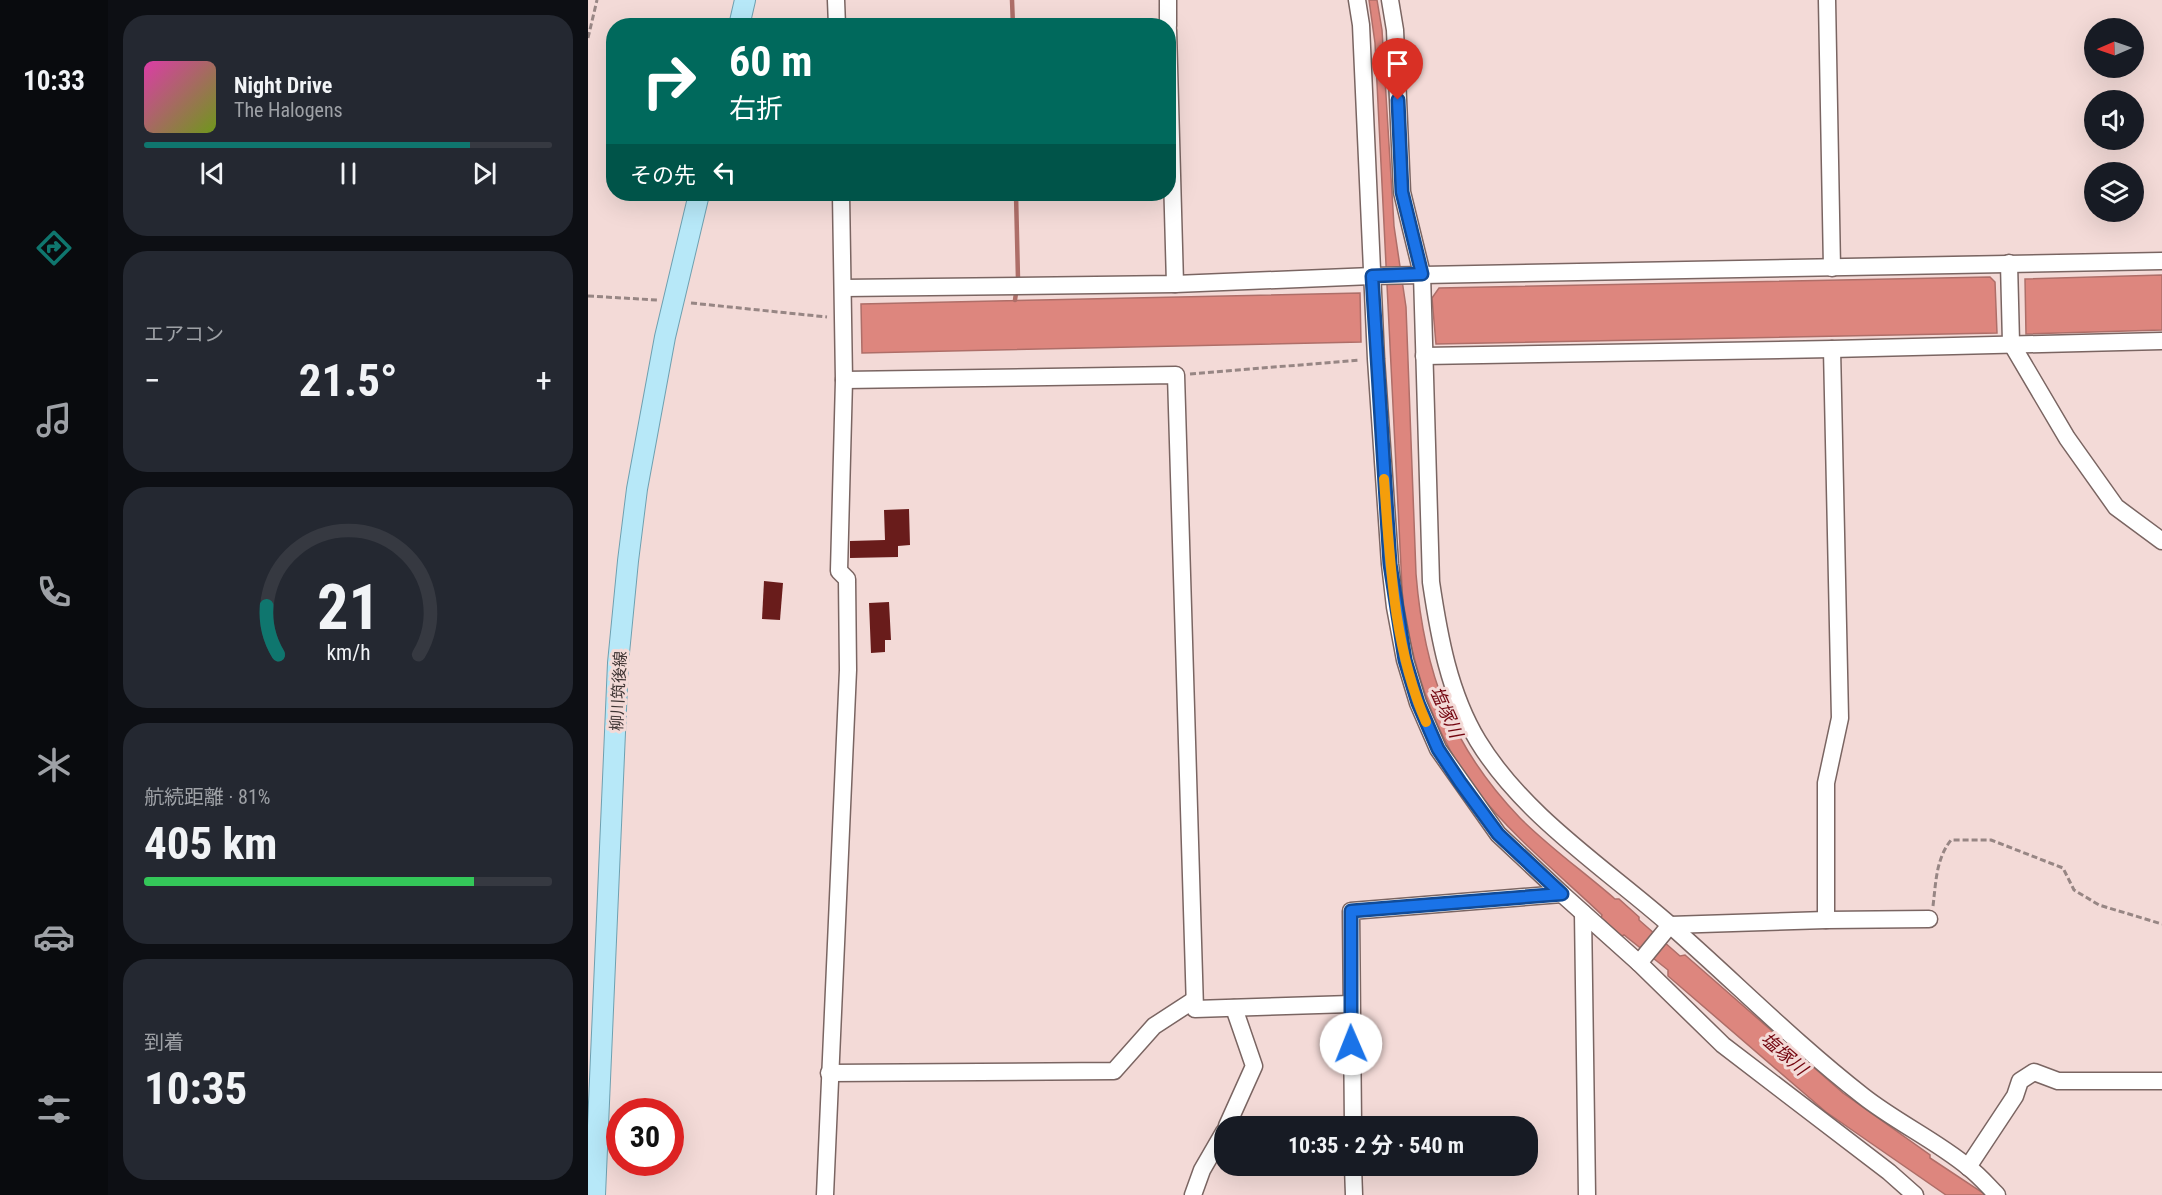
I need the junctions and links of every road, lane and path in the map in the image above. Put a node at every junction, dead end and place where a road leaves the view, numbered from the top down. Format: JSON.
{"nodes":[{"id":1,"x":597,"y":0,"type":"edge"},
{"id":2,"x":745,"y":0,"type":"edge"},
{"id":3,"x":836,"y":0,"type":"edge"},
{"id":4,"x":1168,"y":0,"type":"edge"},
{"id":5,"x":1357,"y":0,"type":"edge"},
{"id":6,"x":1390,"y":0,"type":"edge"},
{"id":7,"x":1827,"y":0,"type":"edge"},
{"id":8,"x":741,"y":18,"type":"edge"},
{"id":9,"x":837,"y":18,"type":"edge"},
{"id":10,"x":1168,"y":18,"type":"edge"},
{"id":11,"x":588,"y":38,"type":"edge"},
{"id":12,"x":697,"y":201,"type":"edge"},
{"id":13,"x":841,"y":201,"type":"edge"},
{"id":14,"x":1173,"y":201,"type":"edge"},
{"id":15,"x":2162,"y":261,"type":"edge"},
{"id":16,"x":2009,"y":263,"type":"junction"},
{"id":17,"x":1832,"y":268,"type":"junction"},
{"id":18,"x":1422,"y":274,"type":"junction"},
{"id":19,"x":1372,"y":276,"type":"junction"},
{"id":20,"x":1175,"y":284,"type":"junction"},
{"id":21,"x":843,"y":288,"type":"junction"},
{"id":22,"x":588,"y":296,"type":"edge"},
{"id":23,"x":674,"y":301,"type":"junction"},
{"id":24,"x":844,"y":318,"type":"junction"},
{"id":25,"x":2162,"y":341,"type":"edge"},
{"id":26,"x":2012,"y":343,"type":"junction"},
{"id":27,"x":1832,"y":349,"type":"junction"},
{"id":28,"x":1424,"y":356,"type":"junction"},
{"id":29,"x":1376,"y":359,"type":"junction"},
{"id":30,"x":1176,"y":375,"type":"junction"},
{"id":31,"x":844,"y":380,"type":"junction"},
{"id":32,"x":2162,"y":541,"type":"edge"},
{"id":33,"x":1562,"y":894,"type":"junction"},
{"id":34,"x":1583,"y":913,"type":"junction"},
{"id":35,"x":1929,"y":919,"type":"joint"},
{"id":36,"x":1826,"y":920,"type":"junction"},
{"id":37,"x":2162,"y":924,"type":"edge"},
{"id":38,"x":1667,"y":929,"type":"junction"},
{"id":39,"x":1638,"y":963,"type":"junction"},
{"id":40,"x":1194,"y":1000,"type":"junction"},
{"id":41,"x":1351,"y":1004,"type":"junction"},
{"id":42,"x":1234,"y":1008,"type":"junction"},
{"id":43,"x":829,"y":1073,"type":"junction"},
{"id":44,"x":2162,"y":1081,"type":"edge"},
{"id":45,"x":1232,"y":1116,"type":"edge"},
{"id":46,"x":1353,"y":1116,"type":"edge"},
{"id":47,"x":1214,"y":1149,"type":"edge"},
{"id":48,"x":1968,"y":1167,"type":"junction"},
{"id":49,"x":1353,"y":1176,"type":"edge"},
{"id":50,"x":596,"y":1195,"type":"edge"},
{"id":51,"x":825,"y":1195,"type":"edge"},
{"id":52,"x":1193,"y":1195,"type":"edge"},
{"id":53,"x":1354,"y":1195,"type":"edge"},
{"id":54,"x":1587,"y":1195,"type":"edge"},
{"id":55,"x":1915,"y":1195,"type":"edge"},
{"id":56,"x":1997,"y":1195,"type":"edge"}],
"edges":[{"from":1,"to":11,"type":"path"},
{"from":2,"to":8,"type":"main road"},
{"from":3,"to":9,"type":"street"},
{"from":4,"to":10,"type":"street"},
{"from":5,"to":19,"type":"street"},
{"from":6,"to":18,"type":"street"},
{"from":7,"to":17,"type":"street"},
{"from":12,"to":23,"type":"main road","name":"柳川筑後線"},
{"from":13,"to":21,"type":"street"},
{"from":14,"to":20,"type":"street"},
{"from":15,"to":16,"type":"street"},
{"from":16,"to":17,"type":"street"},
{"from":16,"to":26,"type":"street"},
{"from":17,"to":18,"type":"street"},
{"from":18,"to":19,"type":"street"},
{"from":18,"to":28,"type":"street"},
{"from":19,"to":20,"type":"street"},
{"from":19,"to":29,"type":"street"},
{"from":20,"to":21,"type":"street"},
{"from":21,"to":24,"type":"street"},
{"from":22,"to":23,"type":"path"},
{"from":23,"to":24,"type":"path"},
{"from":23,"to":50,"type":"main road","name":"柳川筑後線"},
{"from":24,"to":31,"type":"street"},
{"from":25,"to":26,"type":"street"},
{"from":26,"to":27,"type":"street"},
{"from":26,"to":32,"type":"street"},
{"from":27,"to":28,"type":"street"},
{"from":27,"to":36,"type":"street"},
{"from":28,"to":38,"type":"street"},
{"from":29,"to":30,"type":"path"},
{"from":29,"to":33,"type":"street"},
{"from":30,"to":31,"type":"street"},
{"from":30,"to":40,"type":"street"},
{"from":31,"to":43,"type":"street"},
{"from":33,"to":34,"type":"street"},
{"from":33,"to":41,"type":"street"},
{"from":34,"to":39,"type":"street"},
{"from":34,"to":54,"type":"street"},
{"from":35,"to":36,"type":"street"},
{"from":35,"to":37,"type":"path"},
{"from":36,"to":38,"type":"street"},
{"from":38,"to":39,"type":"street"},
{"from":38,"to":48,"type":"street"},
{"from":39,"to":55,"type":"street"},
{"from":40,"to":42,"type":"street"},
{"from":40,"to":43,"type":"street"},
{"from":41,"to":42,"type":"street"},
{"from":41,"to":46,"type":"street"},
{"from":42,"to":45,"type":"street"},
{"from":43,"to":51,"type":"street"},
{"from":44,"to":48,"type":"street"},
{"from":47,"to":52,"type":"street"},
{"from":48,"to":56,"type":"street"},
{"from":49,"to":53,"type":"street"}]}
